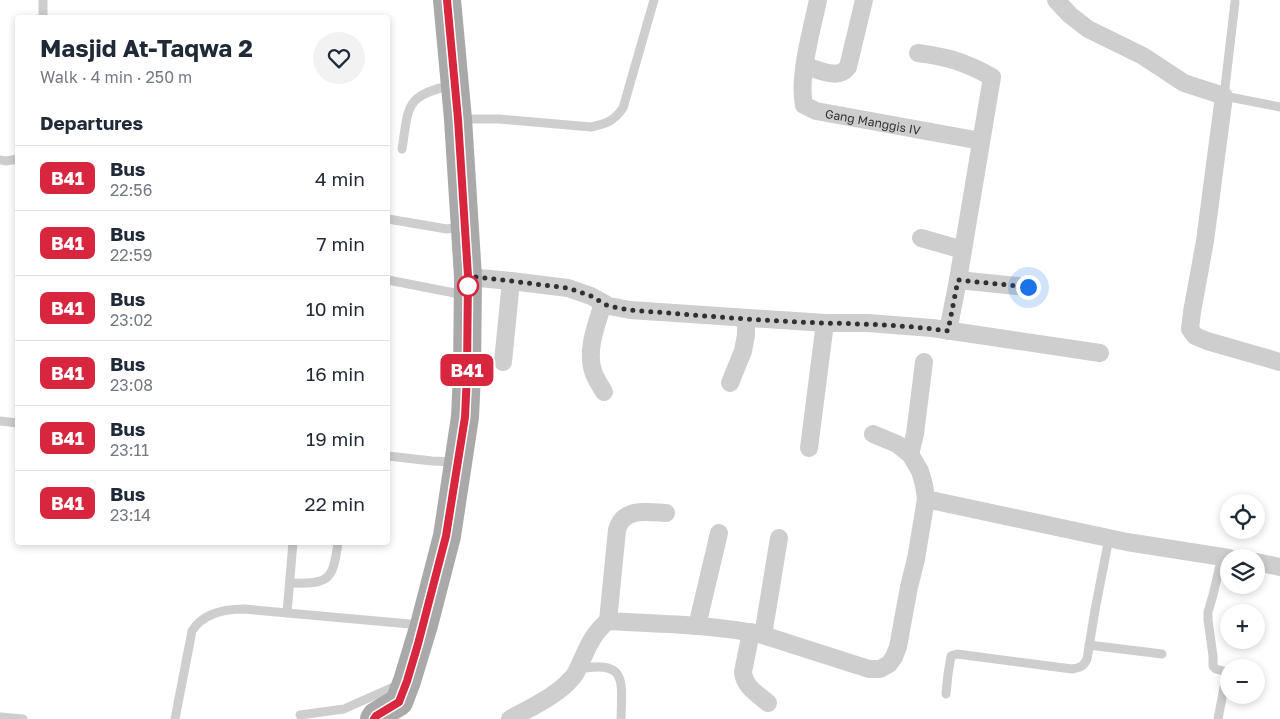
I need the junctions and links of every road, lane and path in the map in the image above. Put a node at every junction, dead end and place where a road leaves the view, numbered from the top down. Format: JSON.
{"nodes":[{"id":1,"x":43,"y":0,"type":"edge"},
{"id":2,"x":447,"y":0,"type":"edge"},
{"id":3,"x":654,"y":0,"type":"edge"},
{"id":4,"x":818,"y":0,"type":"edge"},
{"id":5,"x":864,"y":0,"type":"edge"},
{"id":6,"x":1056,"y":0,"type":"edge"},
{"id":7,"x":1235,"y":2,"type":"dead end"},
{"id":8,"x":43,"y":15,"type":"edge"},
{"id":9,"x":918,"y":53,"type":"dead end"},
{"id":10,"x":804,"y":66,"type":"junction"},
{"id":11,"x":454,"y":84,"type":"junction"},
{"id":12,"x":1224,"y":96,"type":"junction"},
{"id":13,"x":1280,"y":107,"type":"edge"},
{"id":14,"x":458,"y":119,"type":"junction"},
{"id":15,"x":981,"y":141,"type":"junction"},
{"id":16,"x":402,"y":149,"type":"dead end"},
{"id":17,"x":0,"y":160,"type":"edge"},
{"id":18,"x":15,"y":160,"type":"edge"},
{"id":19,"x":390,"y":219,"type":"edge"},
{"id":20,"x":464,"y":227,"type":"junction"},
{"id":21,"x":921,"y":238,"type":"dead end"},
{"id":22,"x":963,"y":250,"type":"junction"},
{"id":23,"x":390,"y":280,"type":"edge"},
{"id":24,"x":958,"y":280,"type":"junction"},
{"id":25,"x":511,"y":281,"type":"junction"},
{"id":26,"x":468,"y":286,"type":"junction"},
{"id":27,"x":1028,"y":287,"type":"dead end"},
{"id":28,"x":603,"y":303,"type":"junction"},
{"id":29,"x":746,"y":318,"type":"junction"},
{"id":30,"x":826,"y":323,"type":"junction"},
{"id":31,"x":948,"y":331,"type":"junction"},
{"id":32,"x":1100,"y":353,"type":"dead end"},
{"id":33,"x":503,"y":362,"type":"dead end"},
{"id":34,"x":924,"y":362,"type":"dead end"},
{"id":35,"x":1280,"y":362,"type":"edge"},
{"id":36,"x":730,"y":383,"type":"dead end"},
{"id":37,"x":604,"y":392,"type":"dead end"},
{"id":38,"x":0,"y":421,"type":"edge"},
{"id":39,"x":15,"y":423,"type":"edge"},
{"id":40,"x":873,"y":434,"type":"dead end"},
{"id":41,"x":808,"y":448,"type":"dead end"},
{"id":42,"x":910,"y":454,"type":"junction"},
{"id":43,"x":390,"y":456,"type":"edge"},
{"id":44,"x":459,"y":462,"type":"junction"},
{"id":45,"x":926,"y":499,"type":"junction"},
{"id":46,"x":666,"y":513,"type":"dead end"},
{"id":47,"x":719,"y":533,"type":"dead end"},
{"id":48,"x":779,"y":538,"type":"dead end"},
{"id":49,"x":1109,"y":538,"type":"junction"},
{"id":50,"x":294,"y":545,"type":"edge"},
{"id":51,"x":338,"y":545,"type":"edge"},
{"id":52,"x":1220,"y":556,"type":"edge"},
{"id":53,"x":1265,"y":564,"type":"edge"},
{"id":54,"x":1280,"y":567,"type":"edge"},
{"id":55,"x":1220,"y":574,"type":"edge"},
{"id":56,"x":290,"y":583,"type":"junction"},
{"id":57,"x":287,"y":612,"type":"junction"},
{"id":58,"x":608,"y":621,"type":"junction"},
{"id":59,"x":424,"y":625,"type":"junction"},
{"id":60,"x":697,"y":626,"type":"junction"},
{"id":61,"x":757,"y":633,"type":"junction"},
{"id":62,"x":1089,"y":645,"type":"junction"},
{"id":63,"x":1162,"y":654,"type":"dead end"},
{"id":64,"x":578,"y":669,"type":"junction"},
{"id":65,"x":946,"y":694,"type":"dead end"},
{"id":66,"x":768,"y":703,"type":"dead end"},
{"id":67,"x":390,"y":709,"type":"edge"},
{"id":68,"x":300,"y":715,"type":"dead end"},
{"id":69,"x":0,"y":717,"type":"edge"},
{"id":70,"x":23,"y":719,"type":"edge"},
{"id":71,"x":175,"y":719,"type":"edge"},
{"id":72,"x":510,"y":719,"type":"edge"},
{"id":73,"x":621,"y":719,"type":"edge"},
{"id":74,"x":1218,"y":719,"type":"edge"}],
"edges":[{"from":1,"to":8,"type":"lane"},
{"from":2,"to":11,"type":"main road"},
{"from":3,"to":14,"type":"lane"},
{"from":4,"to":10,"type":"street","name":"Gang Manggis IV"},
{"from":5,"to":10,"type":"street"},
{"from":6,"to":12,"type":"street"},
{"from":7,"to":12,"type":"lane"},
{"from":9,"to":15,"type":"street"},
{"from":10,"to":15,"type":"street","name":"Gang Manggis IV"},
{"from":11,"to":14,"type":"main road"},
{"from":11,"to":16,"type":"lane"},
{"from":12,"to":13,"type":"lane"},
{"from":12,"to":35,"type":"street"},
{"from":14,"to":20,"type":"main road"},
{"from":15,"to":22,"type":"street"},
{"from":17,"to":18,"type":"lane"},
{"from":19,"to":20,"type":"lane"},
{"from":20,"to":26,"type":"main road"},
{"from":21,"to":22,"type":"street"},
{"from":22,"to":24,"type":"street"},
{"from":23,"to":26,"type":"lane"},
{"from":24,"to":27,"type":"street"},
{"from":24,"to":31,"type":"street"},
{"from":25,"to":26,"type":"street"},
{"from":25,"to":28,"type":"street"},
{"from":25,"to":33,"type":"street"},
{"from":26,"to":44,"type":"main road"},
{"from":28,"to":29,"type":"street"},
{"from":28,"to":37,"type":"street"},
{"from":29,"to":30,"type":"street"},
{"from":29,"to":36,"type":"street"},
{"from":30,"to":31,"type":"street"},
{"from":30,"to":41,"type":"street"},
{"from":31,"to":32,"type":"street"},
{"from":34,"to":42,"type":"street"},
{"from":38,"to":39,"type":"lane"},
{"from":40,"to":42,"type":"street"},
{"from":42,"to":45,"type":"street"},
{"from":43,"to":44,"type":"lane"},
{"from":44,"to":59,"type":"main road"},
{"from":45,"to":49,"type":"street"},
{"from":45,"to":61,"type":"street"},
{"from":46,"to":58,"type":"street"},
{"from":47,"to":60,"type":"street"},
{"from":48,"to":61,"type":"street"},
{"from":49,"to":52,"type":"street"},
{"from":49,"to":62,"type":"lane"},
{"from":50,"to":56,"type":"lane"},
{"from":51,"to":56,"type":"lane"},
{"from":53,"to":54,"type":"street"},
{"from":55,"to":74,"type":"lane"},
{"from":56,"to":57,"type":"lane"},
{"from":57,"to":59,"type":"lane"},
{"from":57,"to":71,"type":"lane"},
{"from":58,"to":60,"type":"street"},
{"from":58,"to":64,"type":"street"},
{"from":59,"to":67,"type":"main road"},
{"from":60,"to":61,"type":"street"},
{"from":61,"to":66,"type":"street"},
{"from":62,"to":63,"type":"lane"},
{"from":62,"to":65,"type":"lane"},
{"from":64,"to":72,"type":"street"},
{"from":64,"to":73,"type":"lane"},
{"from":67,"to":68,"type":"lane"},
{"from":69,"to":70,"type":"lane"}]}
